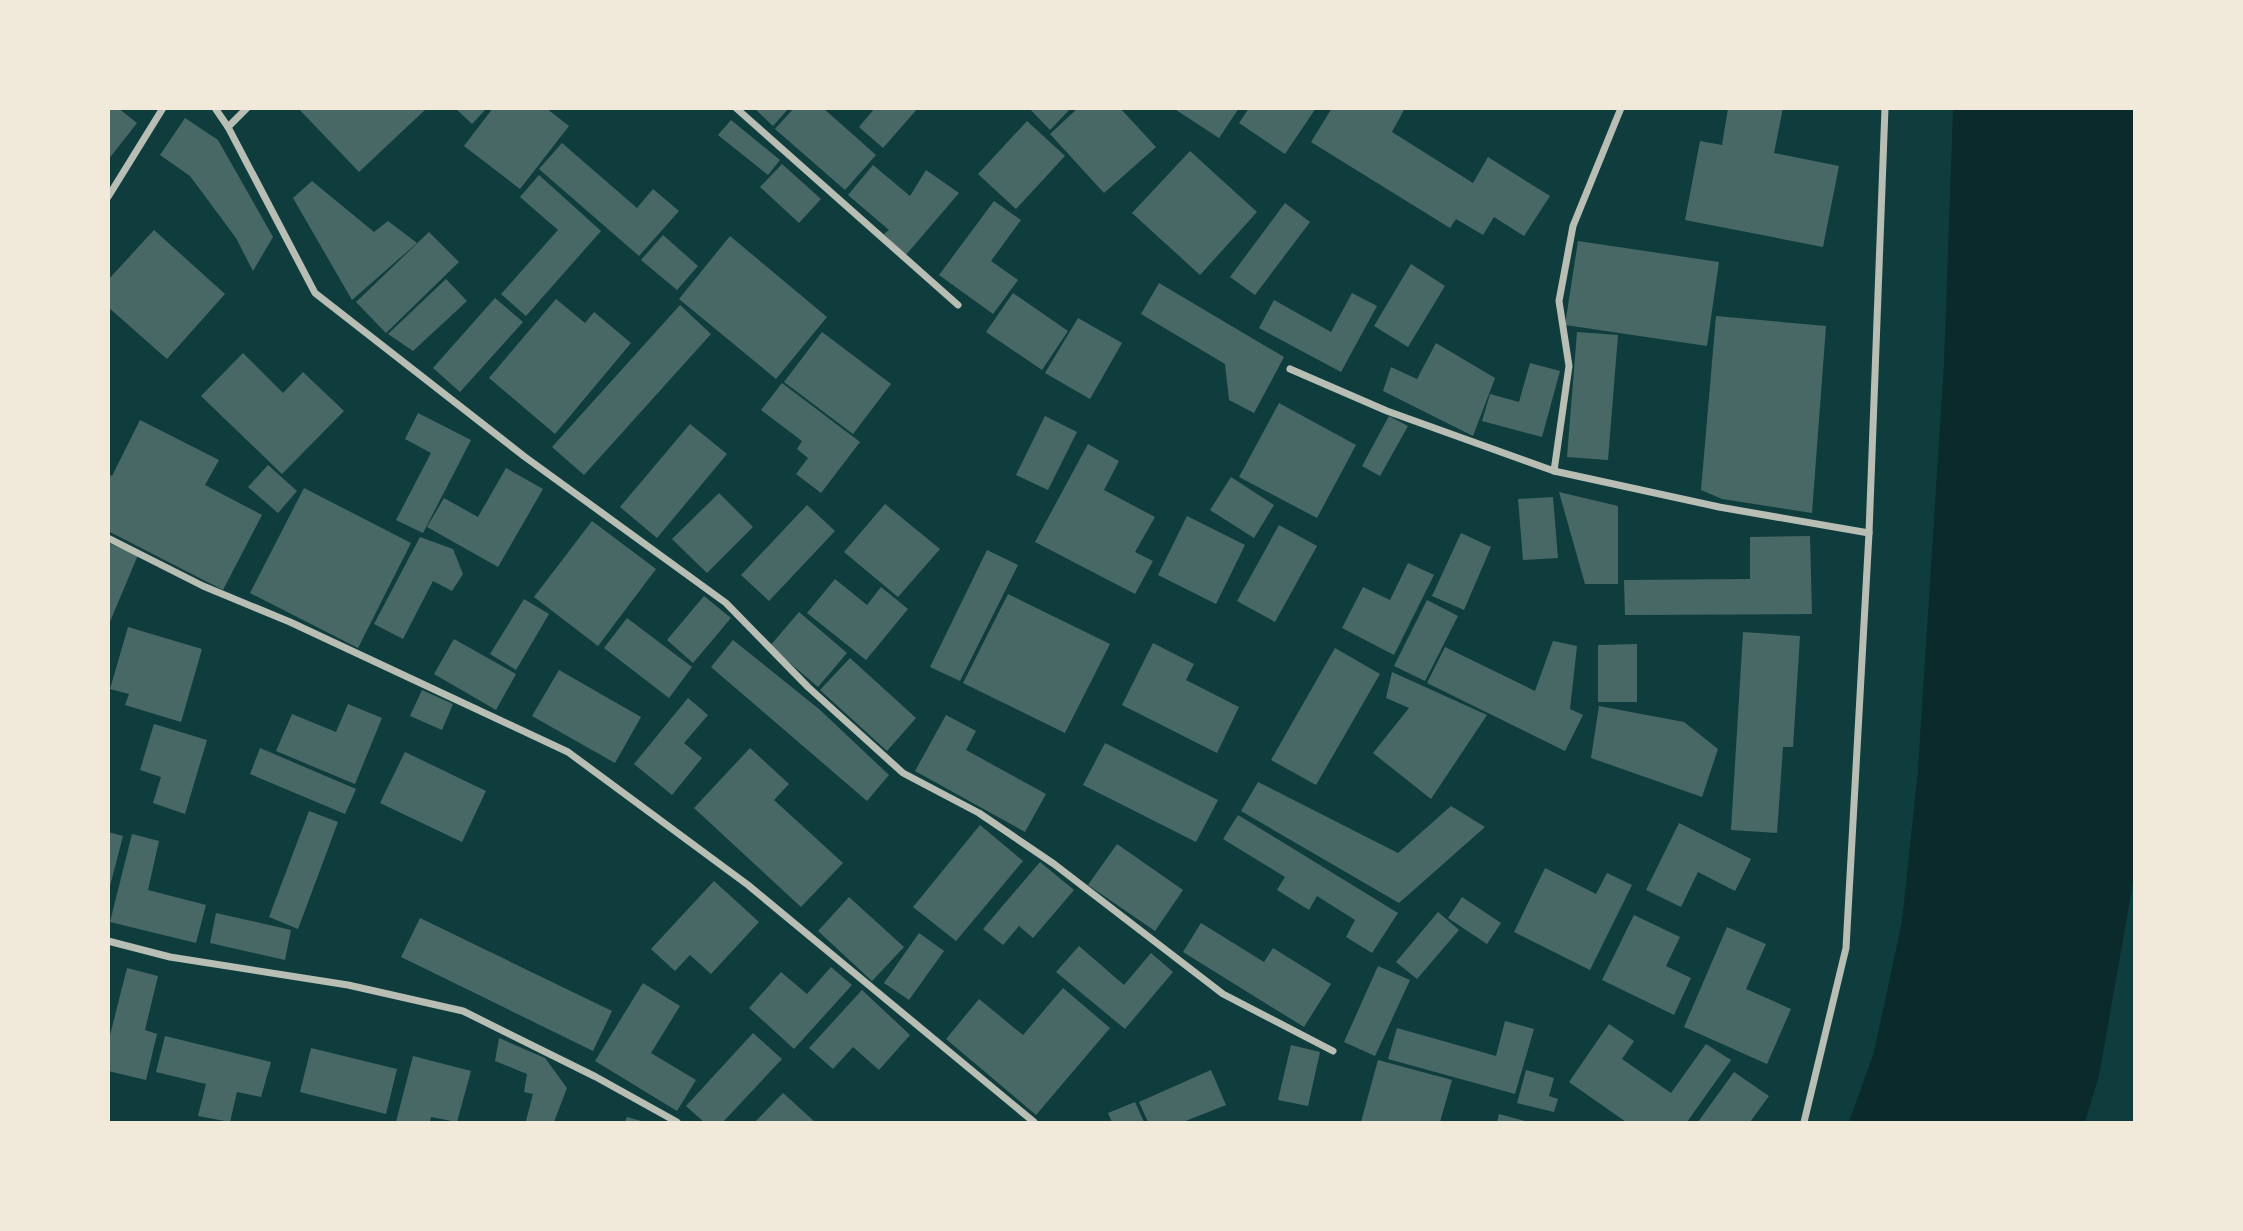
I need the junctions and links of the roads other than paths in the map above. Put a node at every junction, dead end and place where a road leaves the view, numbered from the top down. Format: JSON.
{"nodes":[{"id":1,"x":163,"y":108,"type":"edge"},
{"id":2,"x":215,"y":108,"type":"edge"},
{"id":3,"x":247,"y":108,"type":"edge"},
{"id":4,"x":736,"y":108,"type":"edge"},
{"id":5,"x":1621,"y":108,"type":"edge"},
{"id":6,"x":1885,"y":108,"type":"edge"},
{"id":7,"x":228,"y":127,"type":"junction"},
{"id":8,"x":108,"y":197,"type":"edge"},
{"id":9,"x":958,"y":305,"type":"dead end"},
{"id":10,"x":1290,"y":369,"type":"dead end"},
{"id":11,"x":1554,"y":471,"type":"junction"},
{"id":12,"x":1869,"y":533,"type":"junction"},
{"id":13,"x":108,"y":538,"type":"edge"},
{"id":14,"x":108,"y":942,"type":"edge"},
{"id":15,"x":1333,"y":1051,"type":"dead end"},
{"id":16,"x":677,"y":1122,"type":"edge"},
{"id":17,"x":1034,"y":1122,"type":"edge"},
{"id":18,"x":1804,"y":1122,"type":"edge"}],
"edges":[{"from":1,"to":8,"type":"street"},
{"from":2,"to":7,"type":"street"},
{"from":3,"to":7,"type":"street"},
{"from":4,"to":9,"type":"street"},
{"from":5,"to":11,"type":"street"},
{"from":6,"to":12,"type":"street"},
{"from":7,"to":15,"type":"street"},
{"from":10,"to":11,"type":"street"},
{"from":11,"to":12,"type":"street"},
{"from":12,"to":18,"type":"street"},
{"from":13,"to":17,"type":"street"},
{"from":14,"to":16,"type":"street"}]}
